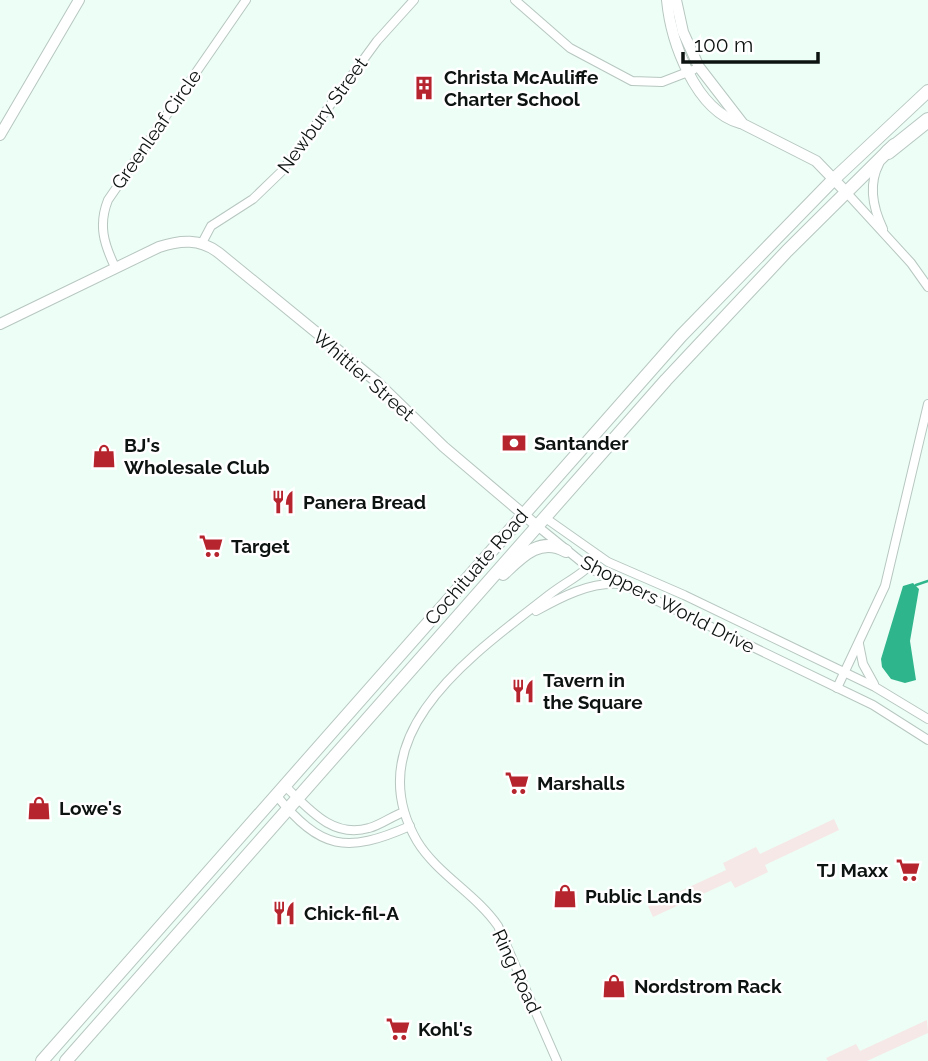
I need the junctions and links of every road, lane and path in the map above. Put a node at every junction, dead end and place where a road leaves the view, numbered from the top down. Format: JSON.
{"nodes":[{"id":1,"x":79,"y":0,"type":"edge"},
{"id":2,"x":246,"y":0,"type":"edge"},
{"id":3,"x":414,"y":0,"type":"edge"},
{"id":4,"x":515,"y":0,"type":"edge"},
{"id":5,"x":667,"y":0,"type":"edge"},
{"id":6,"x":676,"y":0,"type":"edge"},
{"id":7,"x":694,"y":70,"type":"junction"},
{"id":8,"x":928,"y":91,"type":"edge"},
{"id":9,"x":928,"y":113,"type":"edge"},
{"id":10,"x":928,"y":120,"type":"edge"},
{"id":11,"x":0,"y":135,"type":"edge"},
{"id":12,"x":888,"y":152,"type":"junction"},
{"id":13,"x":834,"y":179,"type":"junction"},
{"id":14,"x":846,"y":192,"type":"junction"},
{"id":15,"x":890,"y":240,"type":"junction"},
{"id":16,"x":202,"y":243,"type":"junction"},
{"id":17,"x":115,"y":267,"type":"junction"},
{"id":18,"x":928,"y":287,"type":"edge"},
{"id":19,"x":0,"y":324,"type":"edge"},
{"id":20,"x":928,"y":404,"type":"edge"},
{"id":21,"x":523,"y":513,"type":"junction"},
{"id":22,"x":540,"y":521,"type":"junction"},
{"id":23,"x":566,"y":551,"type":"junction"},
{"id":24,"x":599,"y":556,"type":"junction"},
{"id":25,"x":589,"y":568,"type":"junction"},
{"id":26,"x":626,"y":586,"type":"junction"},
{"id":27,"x":521,"y":619,"type":"junction"},
{"id":28,"x":454,"y":620,"type":"junction"},
{"id":29,"x":859,"y":642,"type":"junction"},
{"id":30,"x":845,"y":672,"type":"junction"},
{"id":31,"x":875,"y":687,"type":"junction"},
{"id":32,"x":837,"y":688,"type":"junction"},
{"id":33,"x":928,"y":719,"type":"edge"},
{"id":34,"x":928,"y":740,"type":"edge"},
{"id":35,"x":280,"y":790,"type":"junction"},
{"id":36,"x":298,"y":798,"type":"junction"},
{"id":37,"x":287,"y":810,"type":"junction"},
{"id":38,"x":404,"y":812,"type":"junction"},
{"id":39,"x":411,"y":826,"type":"junction"},
{"id":40,"x":42,"y":1061,"type":"edge"},
{"id":41,"x":66,"y":1061,"type":"edge"},
{"id":42,"x":557,"y":1061,"type":"edge"}],
"edges":[{"from":1,"to":11,"type":"street"},
{"from":2,"to":17,"type":"street","name":"Greenleaf Circle"},
{"from":3,"to":16,"type":"street","name":"Newbury Street"},
{"from":4,"to":7,"type":"street"},
{"from":5,"to":7,"type":"street"},
{"from":6,"to":7,"type":"street"},
{"from":7,"to":13,"type":"street"},
{"from":8,"to":13,"type":"main road","name":"Cochituate Road"},
{"from":9,"to":12,"type":"main road","name":"Cochituate Road"},
{"from":10,"to":12,"type":"highway"},
{"from":12,"to":14,"type":"main road","name":"Cochituate Road"},
{"from":12,"to":15,"type":"street"},
{"from":13,"to":14,"type":"street"},
{"from":13,"to":21,"type":"main road","name":"Cochituate Road"},
{"from":14,"to":15,"type":"street"},
{"from":14,"to":22,"type":"main road","name":"Cochituate Road"},
{"from":15,"to":18,"type":"street"},
{"from":16,"to":17,"type":"street"},
{"from":16,"to":21,"type":"street","name":"Whittier Street"},
{"from":17,"to":19,"type":"street"},
{"from":20,"to":29,"type":"street"},
{"from":21,"to":22,"type":"street","name":"Shoppers World Drive"},
{"from":21,"to":35,"type":"main road","name":"Cochituate Road"},
{"from":22,"to":23,"type":"street","name":"Shoppers World Drive"},
{"from":22,"to":24,"type":"street","name":"Shoppers World Drive"},
{"from":22,"to":28,"type":"main road","name":"Cochituate Road"},
{"from":23,"to":25,"type":"street","name":"Shoppers World Drive"},
{"from":23,"to":28,"type":"main road"},
{"from":24,"to":25,"type":"street","name":"Ring Road"},
{"from":24,"to":30,"type":"street","name":"Shoppers World Drive"},
{"from":25,"to":26,"type":"street","name":"Shoppers World Drive"},
{"from":25,"to":27,"type":"street","name":"Ring Road"},
{"from":26,"to":27,"type":"street","name":"Ring Road"},
{"from":26,"to":32,"type":"street","name":"Shoppers World Drive"},
{"from":27,"to":38,"type":"street","name":"Ring Road"},
{"from":28,"to":36,"type":"main road","name":"Cochituate Road"},
{"from":29,"to":30,"type":"street"},
{"from":29,"to":31,"type":"street"},
{"from":30,"to":31,"type":"street","name":"Shoppers World Drive"},
{"from":30,"to":32,"type":"street"},
{"from":31,"to":33,"type":"street","name":"Shoppers World Drive"},
{"from":32,"to":34,"type":"street","name":"Shoppers World Drive"},
{"from":35,"to":36,"type":"street"},
{"from":35,"to":37,"type":"street"},
{"from":35,"to":40,"type":"main road","name":"Cochituate Road"},
{"from":36,"to":37,"type":"main road","name":"Cochituate Road"},
{"from":36,"to":38,"type":"street"},
{"from":37,"to":39,"type":"street"},
{"from":37,"to":41,"type":"main road","name":"Cochituate Road"},
{"from":38,"to":39,"type":"street","name":"Ring Road"},
{"from":39,"to":42,"type":"street","name":"Ring Road"}]}
